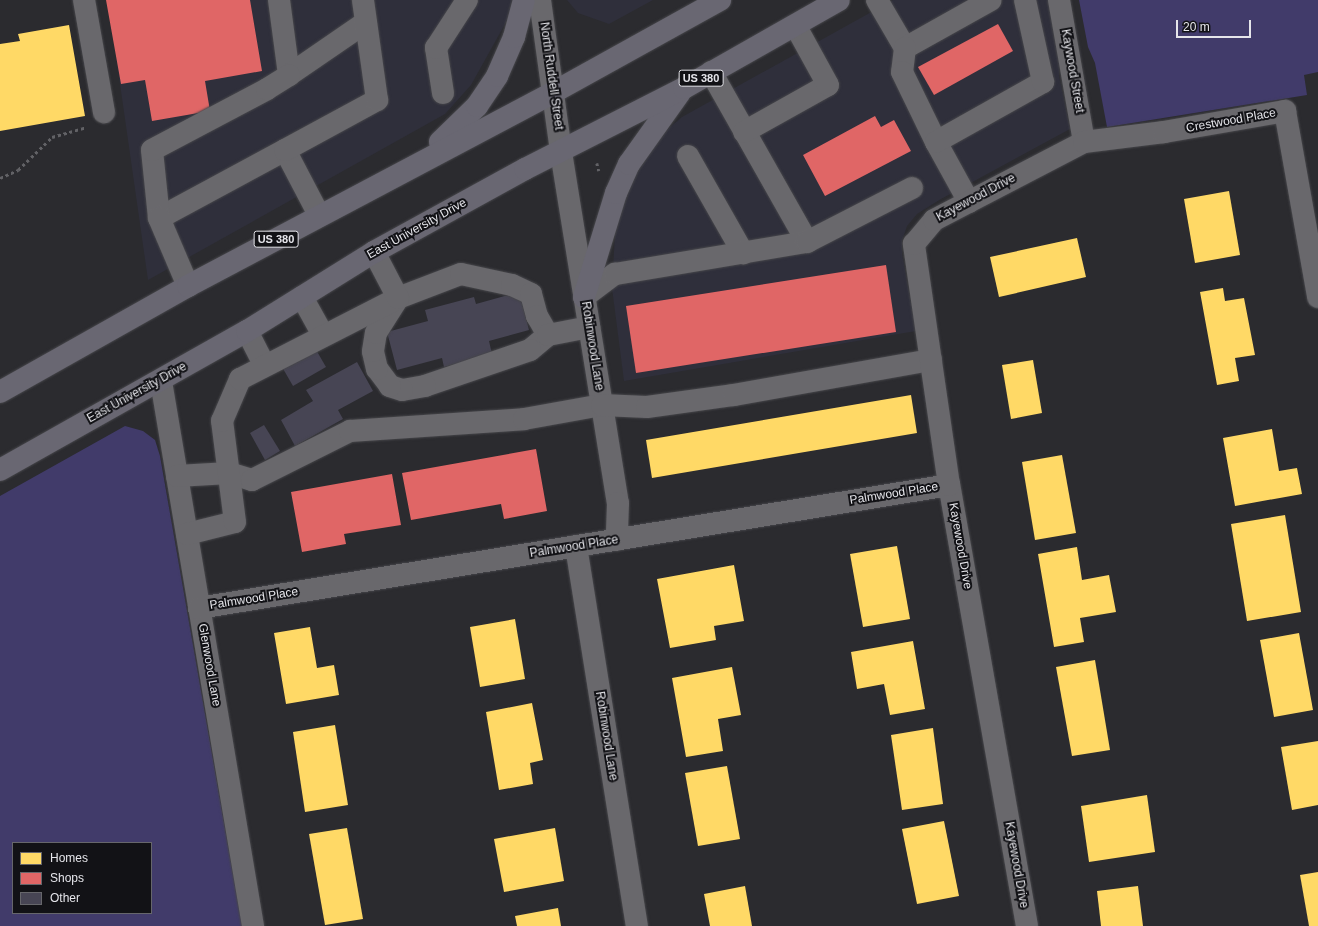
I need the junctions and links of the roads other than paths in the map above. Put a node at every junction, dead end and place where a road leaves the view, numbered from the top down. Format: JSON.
{"nodes":[{"id":1,"x":84,"y":0,"type":"edge"},
{"id":2,"x":279,"y":0,"type":"edge"},
{"id":3,"x":363,"y":0,"type":"edge"},
{"id":4,"x":467,"y":0,"type":"edge"},
{"id":5,"x":524,"y":0,"type":"edge"},
{"id":6,"x":540,"y":0,"type":"edge"},
{"id":7,"x":718,"y":0,"type":"edge"},
{"id":8,"x":839,"y":0,"type":"edge"},
{"id":9,"x":877,"y":0,"type":"edge"},
{"id":10,"x":991,"y":0,"type":"edge"},
{"id":11,"x":1025,"y":0,"type":"edge"},
{"id":12,"x":1059,"y":0,"type":"edge"},
{"id":13,"x":366,"y":22,"type":"junction"},
{"id":14,"x":795,"y":25,"type":"junction"},
{"id":15,"x":906,"y":48,"type":"junction"},
{"id":16,"x":711,"y":72,"type":"junction"},
{"id":17,"x":289,"y":75,"type":"junction"},
{"id":18,"x":1073,"y":77,"type":"junction"},
{"id":19,"x":1043,"y":82,"type":"junction"},
{"id":20,"x":684,"y":88,"type":"junction"},
{"id":21,"x":554,"y":92,"type":"junction"},
{"id":22,"x":443,"y":93,"type":"dead end"},
{"id":23,"x":104,"y":112,"type":"road end"},
{"id":24,"x":744,"y":132,"type":"junction"},
{"id":25,"x":936,"y":142,"type":"junction"},
{"id":26,"x":1084,"y":142,"type":"junction"},
{"id":27,"x":285,"y":150,"type":"junction"},
{"id":28,"x":561,"y":152,"type":"junction"},
{"id":29,"x":688,"y":156,"type":"dead end"},
{"id":30,"x":402,"y":171,"type":"junction"},
{"id":31,"x":912,"y":188,"type":"dead end"},
{"id":32,"x":968,"y":202,"type":"junction"},
{"id":33,"x":319,"y":216,"type":"junction"},
{"id":34,"x":159,"y":218,"type":"junction"},
{"id":35,"x":807,"y":242,"type":"junction"},
{"id":36,"x":374,"y":252,"type":"junction"},
{"id":37,"x":743,"y":253,"type":"junction"},
{"id":38,"x":188,"y":286,"type":"junction"},
{"id":39,"x":302,"y":297,"type":"junction"},
{"id":40,"x":584,"y":297,"type":"junction"},
{"id":41,"x":1318,"y":297,"type":"edge"},
{"id":42,"x":398,"y":298,"type":"junction"},
{"id":43,"x":589,"y":327,"type":"junction"},
{"id":44,"x":247,"y":331,"type":"junction"},
{"id":45,"x":323,"y":334,"type":"junction"},
{"id":46,"x":548,"y":335,"type":"junction"},
{"id":47,"x":931,"y":360,"type":"junction"},
{"id":48,"x":266,"y":366,"type":"junction"},
{"id":49,"x":161,"y":381,"type":"junction"},
{"id":50,"x":0,"y":392,"type":"edge"},
{"id":51,"x":602,"y":405,"type":"junction"},
{"id":52,"x":0,"y":470,"type":"edge"},
{"id":53,"x":229,"y":473,"type":"junction"},
{"id":54,"x":177,"y":476,"type":"junction"},
{"id":55,"x":949,"y":485,"type":"junction"},
{"id":56,"x":187,"y":534,"type":"junction"},
{"id":57,"x":617,"y":540,"type":"junction"},
{"id":58,"x":576,"y":546,"type":"junction"},
{"id":59,"x":199,"y":608,"type":"junction"},
{"id":60,"x":254,"y":926,"type":"edge"},
{"id":61,"x":637,"y":926,"type":"edge"},
{"id":62,"x":1027,"y":926,"type":"edge"}],
"edges":[{"from":1,"to":23,"type":"street"},
{"from":2,"to":17,"type":"street"},
{"from":3,"to":13,"type":"street"},
{"from":4,"to":22,"type":"street"},
{"from":5,"to":30,"type":"main road"},
{"from":6,"to":21,"type":"street","name":"North Ruddell Street"},
{"from":7,"to":21,"type":"main road","number":"US 380"},
{"from":8,"to":14,"type":"main road","name":"East University Drive","number":"US 380"},
{"from":9,"to":15,"type":"street"},
{"from":10,"to":15,"type":"street"},
{"from":11,"to":19,"type":"street"},
{"from":12,"to":18,"type":"street","name":"Kaywood Street"},
{"from":13,"to":17,"type":"street"},
{"from":13,"to":27,"type":"street"},
{"from":14,"to":16,"type":"main road","name":"East University Drive","number":"US 380"},
{"from":14,"to":24,"type":"street"},
{"from":15,"to":25,"type":"street"},
{"from":16,"to":20,"type":"main road","name":"East University Drive","number":"US 380"},
{"from":16,"to":24,"type":"street"},
{"from":17,"to":34,"type":"street"},
{"from":18,"to":19,"type":"street"},
{"from":18,"to":26,"type":"street","name":"Kaywood Street"},
{"from":19,"to":25,"type":"street"},
{"from":20,"to":28,"type":"main road","name":"East University Drive","number":"US 380"},
{"from":20,"to":40,"type":"main road"},
{"from":21,"to":28,"type":"street","name":"North Ruddell Street"},
{"from":21,"to":30,"type":"main road","number":"US 380"},
{"from":24,"to":35,"type":"street"},
{"from":25,"to":32,"type":"street"},
{"from":26,"to":32,"type":"street","name":"Kayewood Drive"},
{"from":26,"to":41,"type":"street","name":"Crestwood Place"},
{"from":27,"to":33,"type":"street"},
{"from":27,"to":34,"type":"street"},
{"from":28,"to":36,"type":"main road","name":"East University Drive","number":"US 380"},
{"from":28,"to":40,"type":"street","name":"Robinwood Lane"},
{"from":29,"to":37,"type":"street"},
{"from":30,"to":33,"type":"main road","number":"US 380"},
{"from":31,"to":35,"type":"street"},
{"from":32,"to":47,"type":"street","name":"Kayewood Drive"},
{"from":33,"to":38,"type":"main road","number":"US 380"},
{"from":34,"to":38,"type":"street"},
{"from":35,"to":37,"type":"street"},
{"from":36,"to":39,"type":"main road","name":"East University Drive","number":"US 380"},
{"from":36,"to":42,"type":"street"},
{"from":37,"to":40,"type":"street"},
{"from":38,"to":50,"type":"main road","number":"US 380"},
{"from":39,"to":44,"type":"main road","name":"East University Drive","number":"US 380"},
{"from":39,"to":45,"type":"street"},
{"from":40,"to":43,"type":"street","name":"Robinwood Lane"},
{"from":42,"to":45,"type":"street"},
{"from":42,"to":46,"type":"street"},
{"from":42,"to":46,"type":"street"},
{"from":43,"to":46,"type":"street"},
{"from":43,"to":51,"type":"street","name":"Robinwood Lane"},
{"from":44,"to":48,"type":"street"},
{"from":44,"to":49,"type":"main road","name":"East University Drive","number":"US 380"},
{"from":45,"to":48,"type":"street"},
{"from":47,"to":51,"type":"street"},
{"from":47,"to":55,"type":"street","name":"Kayewood Drive"},
{"from":48,"to":53,"type":"street"},
{"from":49,"to":52,"type":"main road","name":"East University Drive","number":"US 380"},
{"from":49,"to":54,"type":"street","name":"Glenwood Lane"},
{"from":51,"to":53,"type":"street"},
{"from":51,"to":57,"type":"street","name":"Robinwood Lane"},
{"from":53,"to":54,"type":"street"},
{"from":53,"to":56,"type":"street"},
{"from":54,"to":56,"type":"street","name":"Glenwood Lane"},
{"from":55,"to":57,"type":"street","name":"Palmwood Place"},
{"from":55,"to":62,"type":"street","name":"Kayewood Drive"},
{"from":56,"to":59,"type":"street","name":"Glenwood Lane"},
{"from":57,"to":58,"type":"street","name":"Palmwood Place"},
{"from":58,"to":59,"type":"street","name":"Palmwood Place"},
{"from":58,"to":61,"type":"street","name":"Robinwood Lane"},
{"from":59,"to":60,"type":"street","name":"Glenwood Lane"}]}
